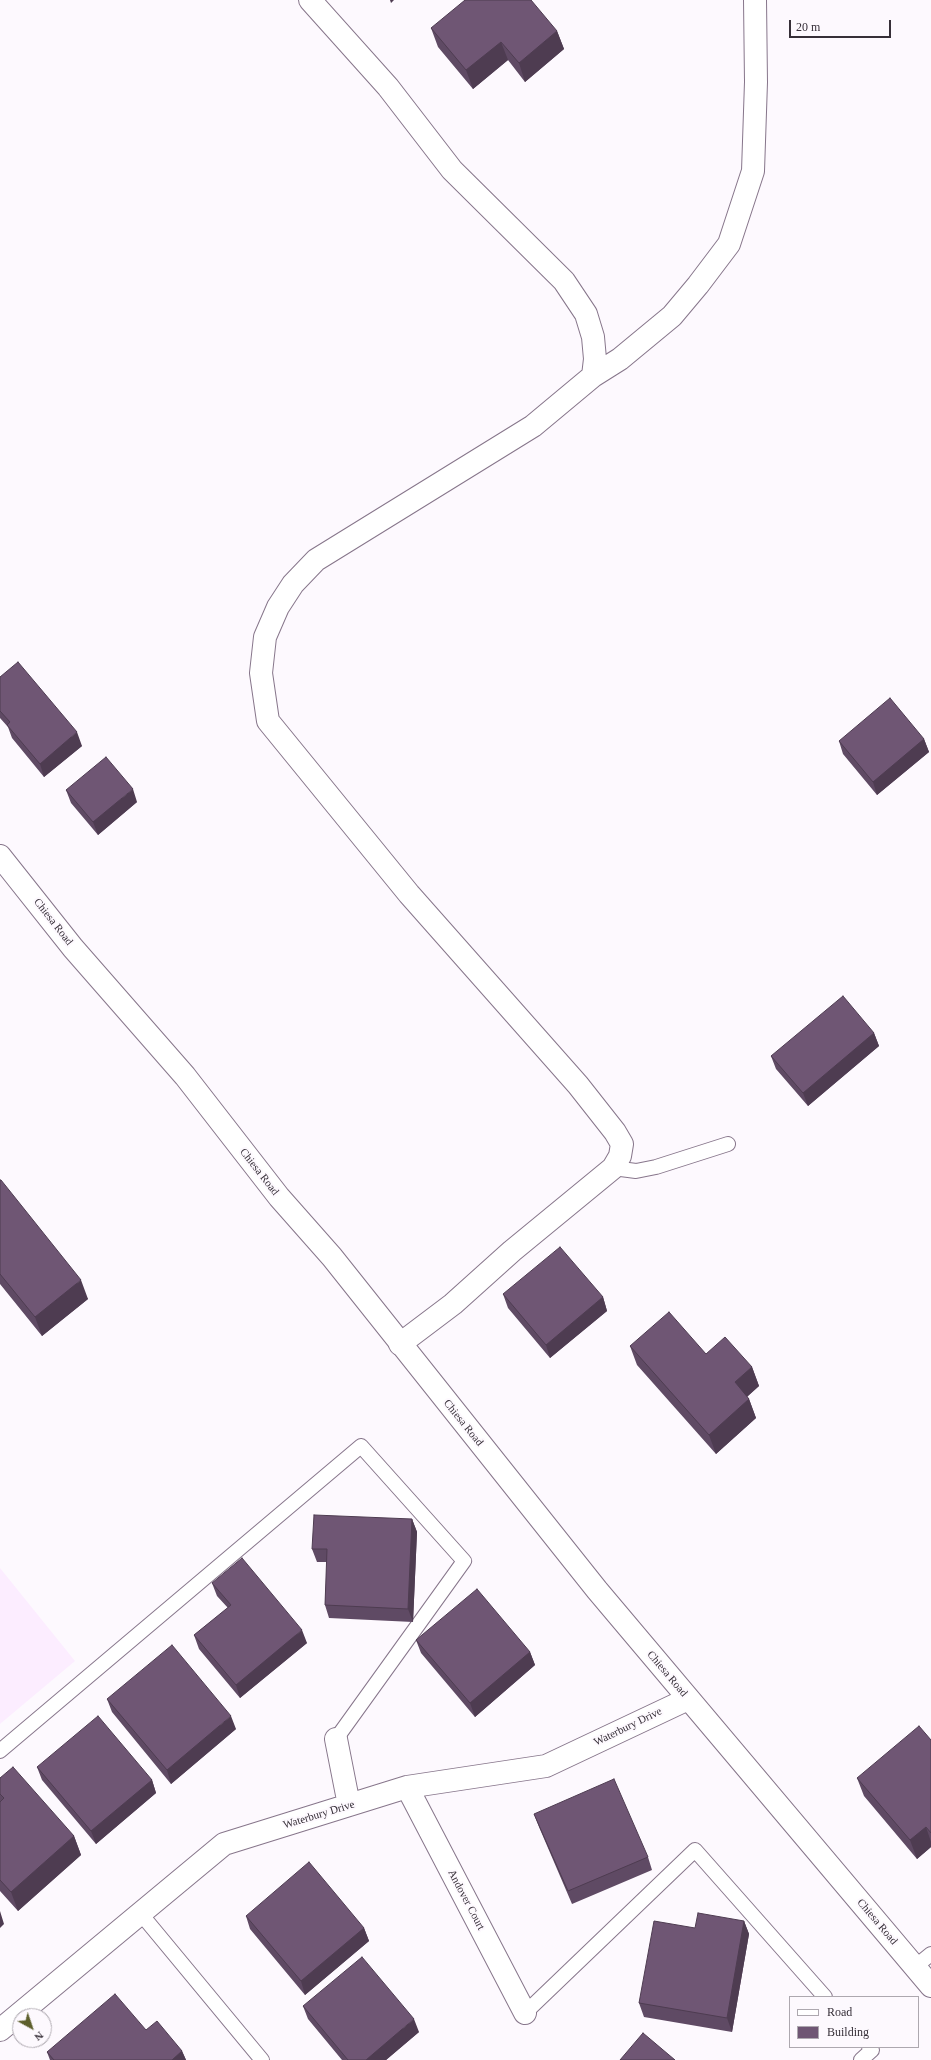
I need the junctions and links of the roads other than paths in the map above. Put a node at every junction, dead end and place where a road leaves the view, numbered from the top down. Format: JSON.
{"nodes":[{"id":1,"x":310,"y":0,"type":"edge"},
{"id":2,"x":755,"y":0,"type":"edge"},
{"id":3,"x":593,"y":376,"type":"junction"},
{"id":4,"x":0,"y":856,"type":"edge"},
{"id":5,"x":728,"y":1144,"type":"dead end"},
{"id":6,"x":613,"y":1168,"type":"junction"},
{"id":7,"x":400,"y":1344,"type":"junction"},
{"id":8,"x":688,"y":1699,"type":"junction"},
{"id":9,"x":336,"y":1739,"type":"joint"},
{"id":10,"x":0,"y":1751,"type":"edge"},
{"id":11,"x":407,"y":1787,"type":"junction"},
{"id":12,"x":349,"y":1805,"type":"junction"},
{"id":13,"x":141,"y":1914,"type":"junction"},
{"id":14,"x":923,"y":1960,"type":"edge"},
{"id":15,"x":931,"y":1986,"type":"edge"},
{"id":16,"x":824,"y":1996,"type":"edge"},
{"id":17,"x":525,"y":2013,"type":"joint"},
{"id":18,"x":0,"y":2030,"type":"edge"},
{"id":19,"x":870,"y":2048,"type":"edge"},
{"id":20,"x":262,"y":2060,"type":"edge"},
{"id":21,"x":861,"y":2060,"type":"edge"}],
"edges":[{"from":1,"to":3,"type":"street"},
{"from":2,"to":3,"type":"street"},
{"from":3,"to":6,"type":"street"},
{"from":4,"to":7,"type":"street","name":"Chiesa Road"},
{"from":5,"to":6,"type":"lane"},
{"from":6,"to":7,"type":"street"},
{"from":7,"to":8,"type":"street","name":"Chiesa Road"},
{"from":8,"to":11,"type":"street","name":"Waterbury Drive"},
{"from":8,"to":14,"type":"street","name":"Chiesa Road"},
{"from":9,"to":10,"type":"lane"},
{"from":9,"to":12,"type":"street"},
{"from":11,"to":12,"type":"street","name":"Waterbury Drive"},
{"from":11,"to":17,"type":"street","name":"Andover Court"},
{"from":12,"to":13,"type":"street","name":"Waterbury Drive"},
{"from":13,"to":18,"type":"street","name":"Waterbury Drive"},
{"from":13,"to":20,"type":"lane"},
{"from":14,"to":15,"type":"street","name":"Chiesa Road"},
{"from":16,"to":17,"type":"lane"},
{"from":19,"to":21,"type":"lane"}]}
